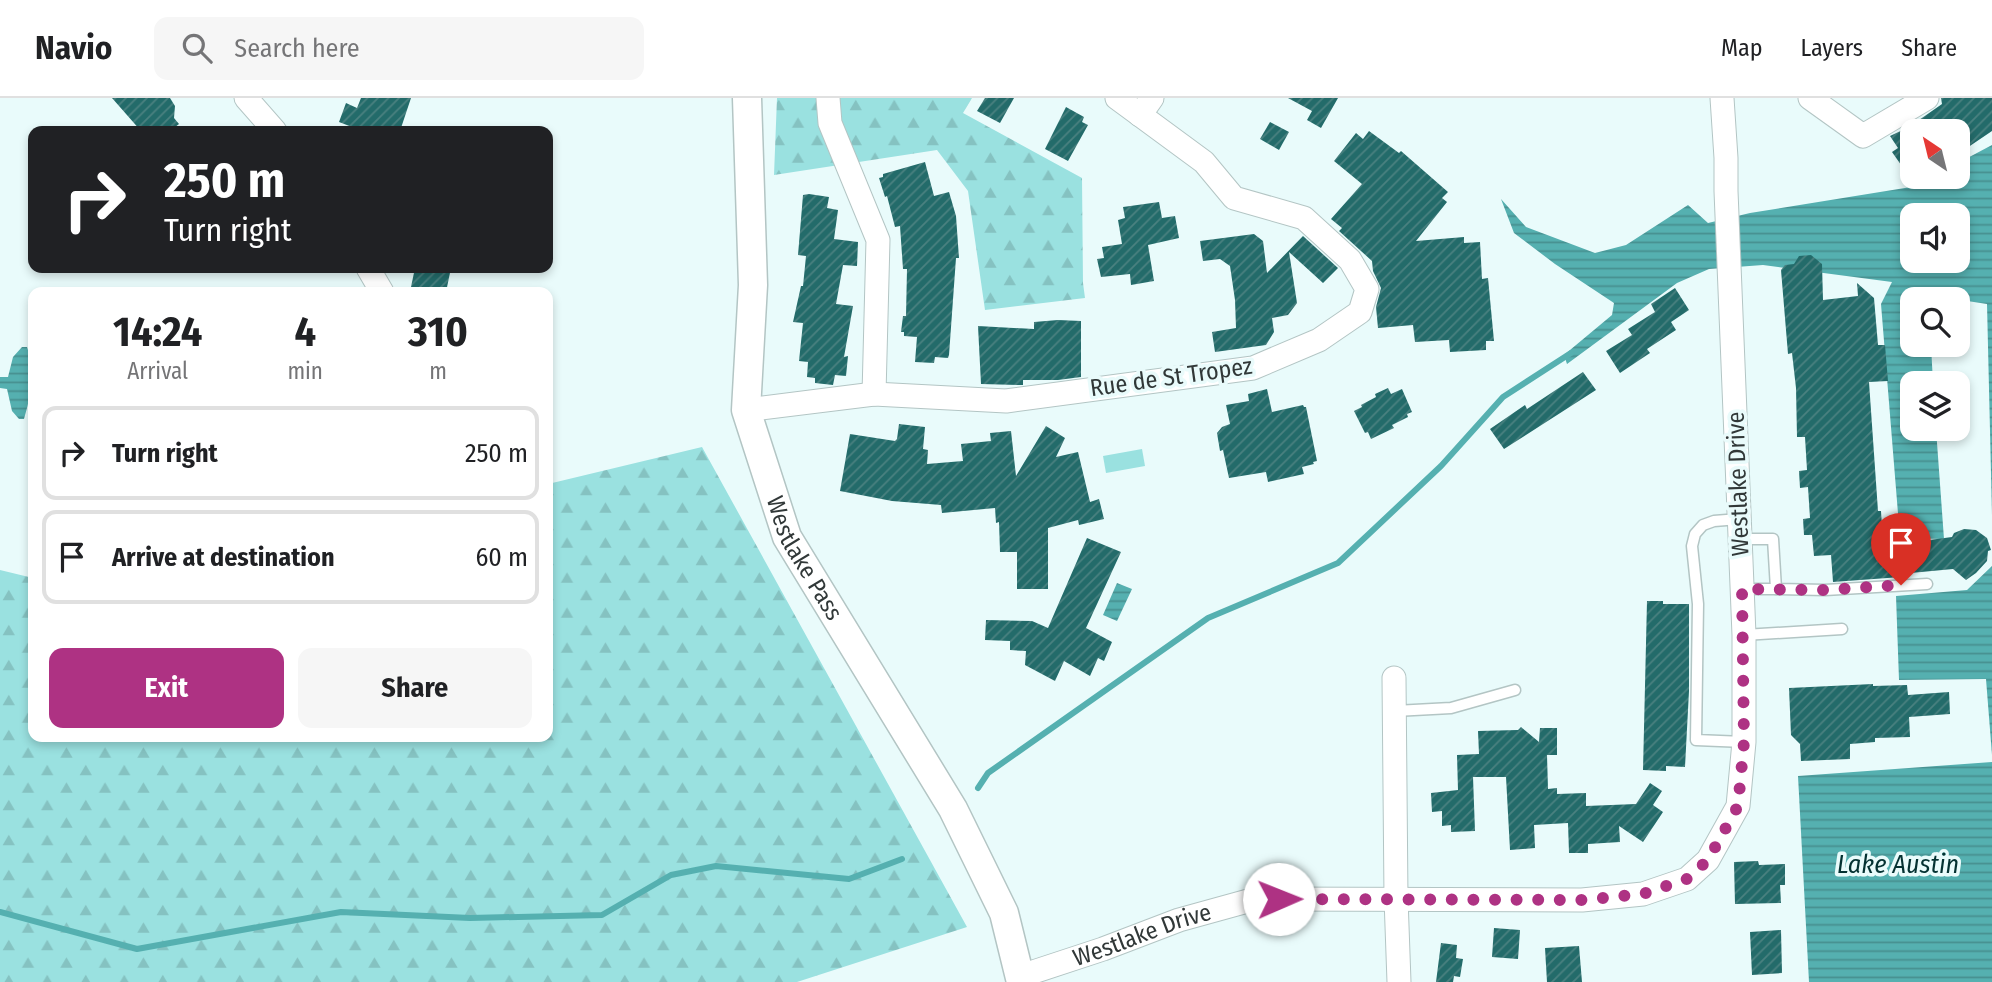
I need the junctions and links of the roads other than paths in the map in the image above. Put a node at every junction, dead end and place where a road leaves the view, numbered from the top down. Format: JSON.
{"nodes":[{"id":1,"x":246,"y":98,"type":"edge"},
{"id":2,"x":747,"y":98,"type":"edge"},
{"id":3,"x":828,"y":98,"type":"edge"},
{"id":4,"x":1117,"y":98,"type":"edge"},
{"id":5,"x":1722,"y":98,"type":"edge"},
{"id":6,"x":1810,"y":98,"type":"edge"},
{"id":7,"x":1927,"y":98,"type":"edge"},
{"id":8,"x":1146,"y":107,"type":"edge"},
{"id":9,"x":271,"y":126,"type":"edge"},
{"id":10,"x":874,"y":394,"type":"junction"},
{"id":11,"x":746,"y":410,"type":"junction"},
{"id":12,"x":1739,"y":529,"type":"junction"},
{"id":13,"x":1927,"y":584,"type":"dead end"},
{"id":14,"x":1742,"y":589,"type":"junction"},
{"id":15,"x":1776,"y":589,"type":"junction"},
{"id":16,"x":1842,"y":629,"type":"dead end"},
{"id":17,"x":1744,"y":635,"type":"junction"},
{"id":18,"x":1394,"y":678,"type":"dead end"},
{"id":19,"x":1515,"y":690,"type":"dead end"},
{"id":20,"x":1395,"y":711,"type":"junction"},
{"id":21,"x":1744,"y":742,"type":"junction"},
{"id":22,"x":1396,"y":898,"type":"junction"},
{"id":23,"x":1021,"y":979,"type":"edge"},
{"id":24,"x":1399,"y":982,"type":"edge"}],
"edges":[{"from":1,"to":9,"type":"street"},
{"from":2,"to":11,"type":"street","name":"Westlake Pass"},
{"from":3,"to":10,"type":"street"},
{"from":4,"to":8,"type":"street","name":"Rue de St Tropez"},
{"from":5,"to":12,"type":"street","name":"Westlake Drive"},
{"from":6,"to":7,"type":"street"},
{"from":8,"to":10,"type":"street","name":"Rue de St Tropez"},
{"from":10,"to":11,"type":"street","name":"Rue de St Tropez"},
{"from":11,"to":23,"type":"street","name":"Westlake Pass"},
{"from":12,"to":14,"type":"street","name":"Westlake Drive"},
{"from":12,"to":15,"type":"lane"},
{"from":12,"to":21,"type":"lane"},
{"from":13,"to":15,"type":"lane"},
{"from":14,"to":15,"type":"lane"},
{"from":14,"to":17,"type":"street","name":"Westlake Drive"},
{"from":16,"to":17,"type":"lane"},
{"from":17,"to":21,"type":"street","name":"Westlake Drive"},
{"from":18,"to":20,"type":"street"},
{"from":19,"to":20,"type":"lane"},
{"from":20,"to":22,"type":"street"},
{"from":21,"to":22,"type":"street","name":"Westlake Drive"},
{"from":22,"to":23,"type":"street","name":"Westlake Drive"},
{"from":22,"to":24,"type":"street"}]}
